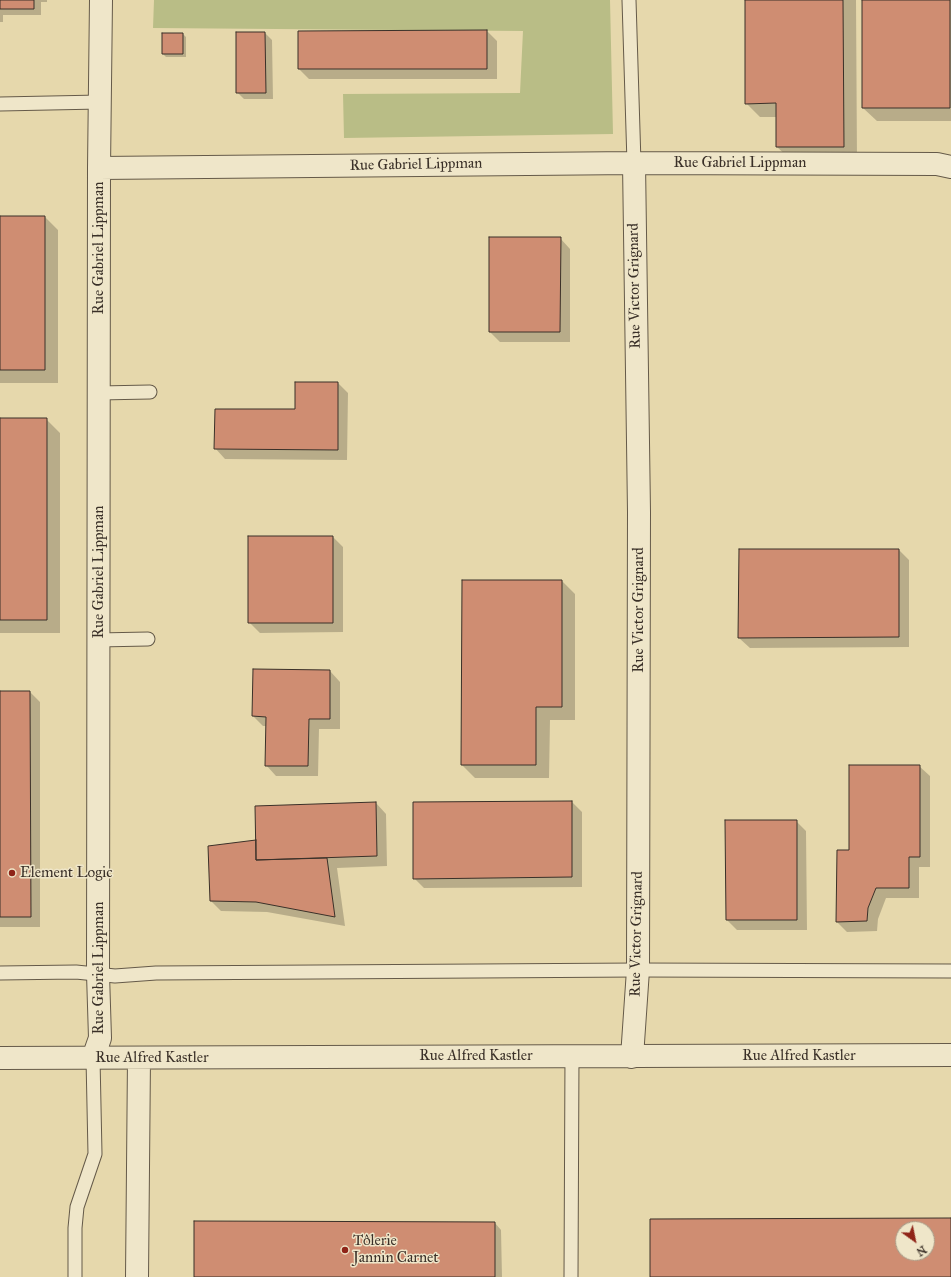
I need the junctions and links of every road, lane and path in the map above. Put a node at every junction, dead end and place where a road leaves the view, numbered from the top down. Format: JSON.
{"nodes":[{"id":1,"x":101,"y":0,"type":"edge"},
{"id":2,"x":629,"y":0,"type":"edge"},
{"id":3,"x":100,"y":102,"type":"junction"},
{"id":4,"x":0,"y":104,"type":"edge"},
{"id":5,"x":634,"y":163,"type":"junction"},
{"id":6,"x":951,"y":166,"type":"edge"},
{"id":7,"x":99,"y":168,"type":"junction"},
{"id":8,"x":150,"y":392,"type":"dead end"},
{"id":9,"x":99,"y":393,"type":"junction"},
{"id":10,"x":148,"y":639,"type":"dead end"},
{"id":11,"x":98,"y":640,"type":"junction"},
{"id":12,"x":638,"y":970,"type":"junction"},
{"id":13,"x":951,"y":971,"type":"edge"},
{"id":14,"x":0,"y":973,"type":"edge"},
{"id":15,"x":98,"y":974,"type":"junction"},
{"id":16,"x":572,"y":1055,"type":"junction"},
{"id":17,"x":951,"y":1056,"type":"edge"},
{"id":18,"x":632,"y":1057,"type":"junction"},
{"id":19,"x":0,"y":1058,"type":"edge"},
{"id":20,"x":93,"y":1058,"type":"junction"},
{"id":21,"x":139,"y":1058,"type":"junction"},
{"id":22,"x":75,"y":1277,"type":"edge"},
{"id":23,"x":137,"y":1277,"type":"edge"},
{"id":24,"x":571,"y":1277,"type":"edge"}],
"edges":[{"from":1,"to":3,"type":"street"},
{"from":2,"to":5,"type":"lane"},
{"from":3,"to":4,"type":"lane"},
{"from":3,"to":7,"type":"street"},
{"from":5,"to":6,"type":"street","name":"Rue Gabriel Lippman"},
{"from":5,"to":7,"type":"street","name":"Rue Gabriel Lippman"},
{"from":5,"to":12,"type":"street","name":"Rue Victor Grignard"},
{"from":7,"to":9,"type":"street","name":"Rue Gabriel Lippman"},
{"from":8,"to":9,"type":"lane"},
{"from":9,"to":11,"type":"street","name":"Rue Gabriel Lippman"},
{"from":10,"to":11,"type":"lane"},
{"from":11,"to":15,"type":"street","name":"Rue Gabriel Lippman"},
{"from":12,"to":13,"type":"lane"},
{"from":12,"to":15,"type":"lane"},
{"from":12,"to":18,"type":"street","name":"Rue Victor Grignard"},
{"from":14,"to":15,"type":"lane"},
{"from":15,"to":20,"type":"street","name":"Rue Gabriel Lippman"},
{"from":16,"to":18,"type":"street","name":"Rue Alfred Kastler"},
{"from":16,"to":21,"type":"street","name":"Rue Alfred Kastler"},
{"from":16,"to":24,"type":"lane"},
{"from":17,"to":18,"type":"street","name":"Rue Alfred Kastler"},
{"from":19,"to":20,"type":"street","name":"Rue Alfred Kastler"},
{"from":20,"to":21,"type":"street","name":"Rue Alfred Kastler"},
{"from":20,"to":22,"type":"lane"},
{"from":21,"to":23,"type":"street"}]}
